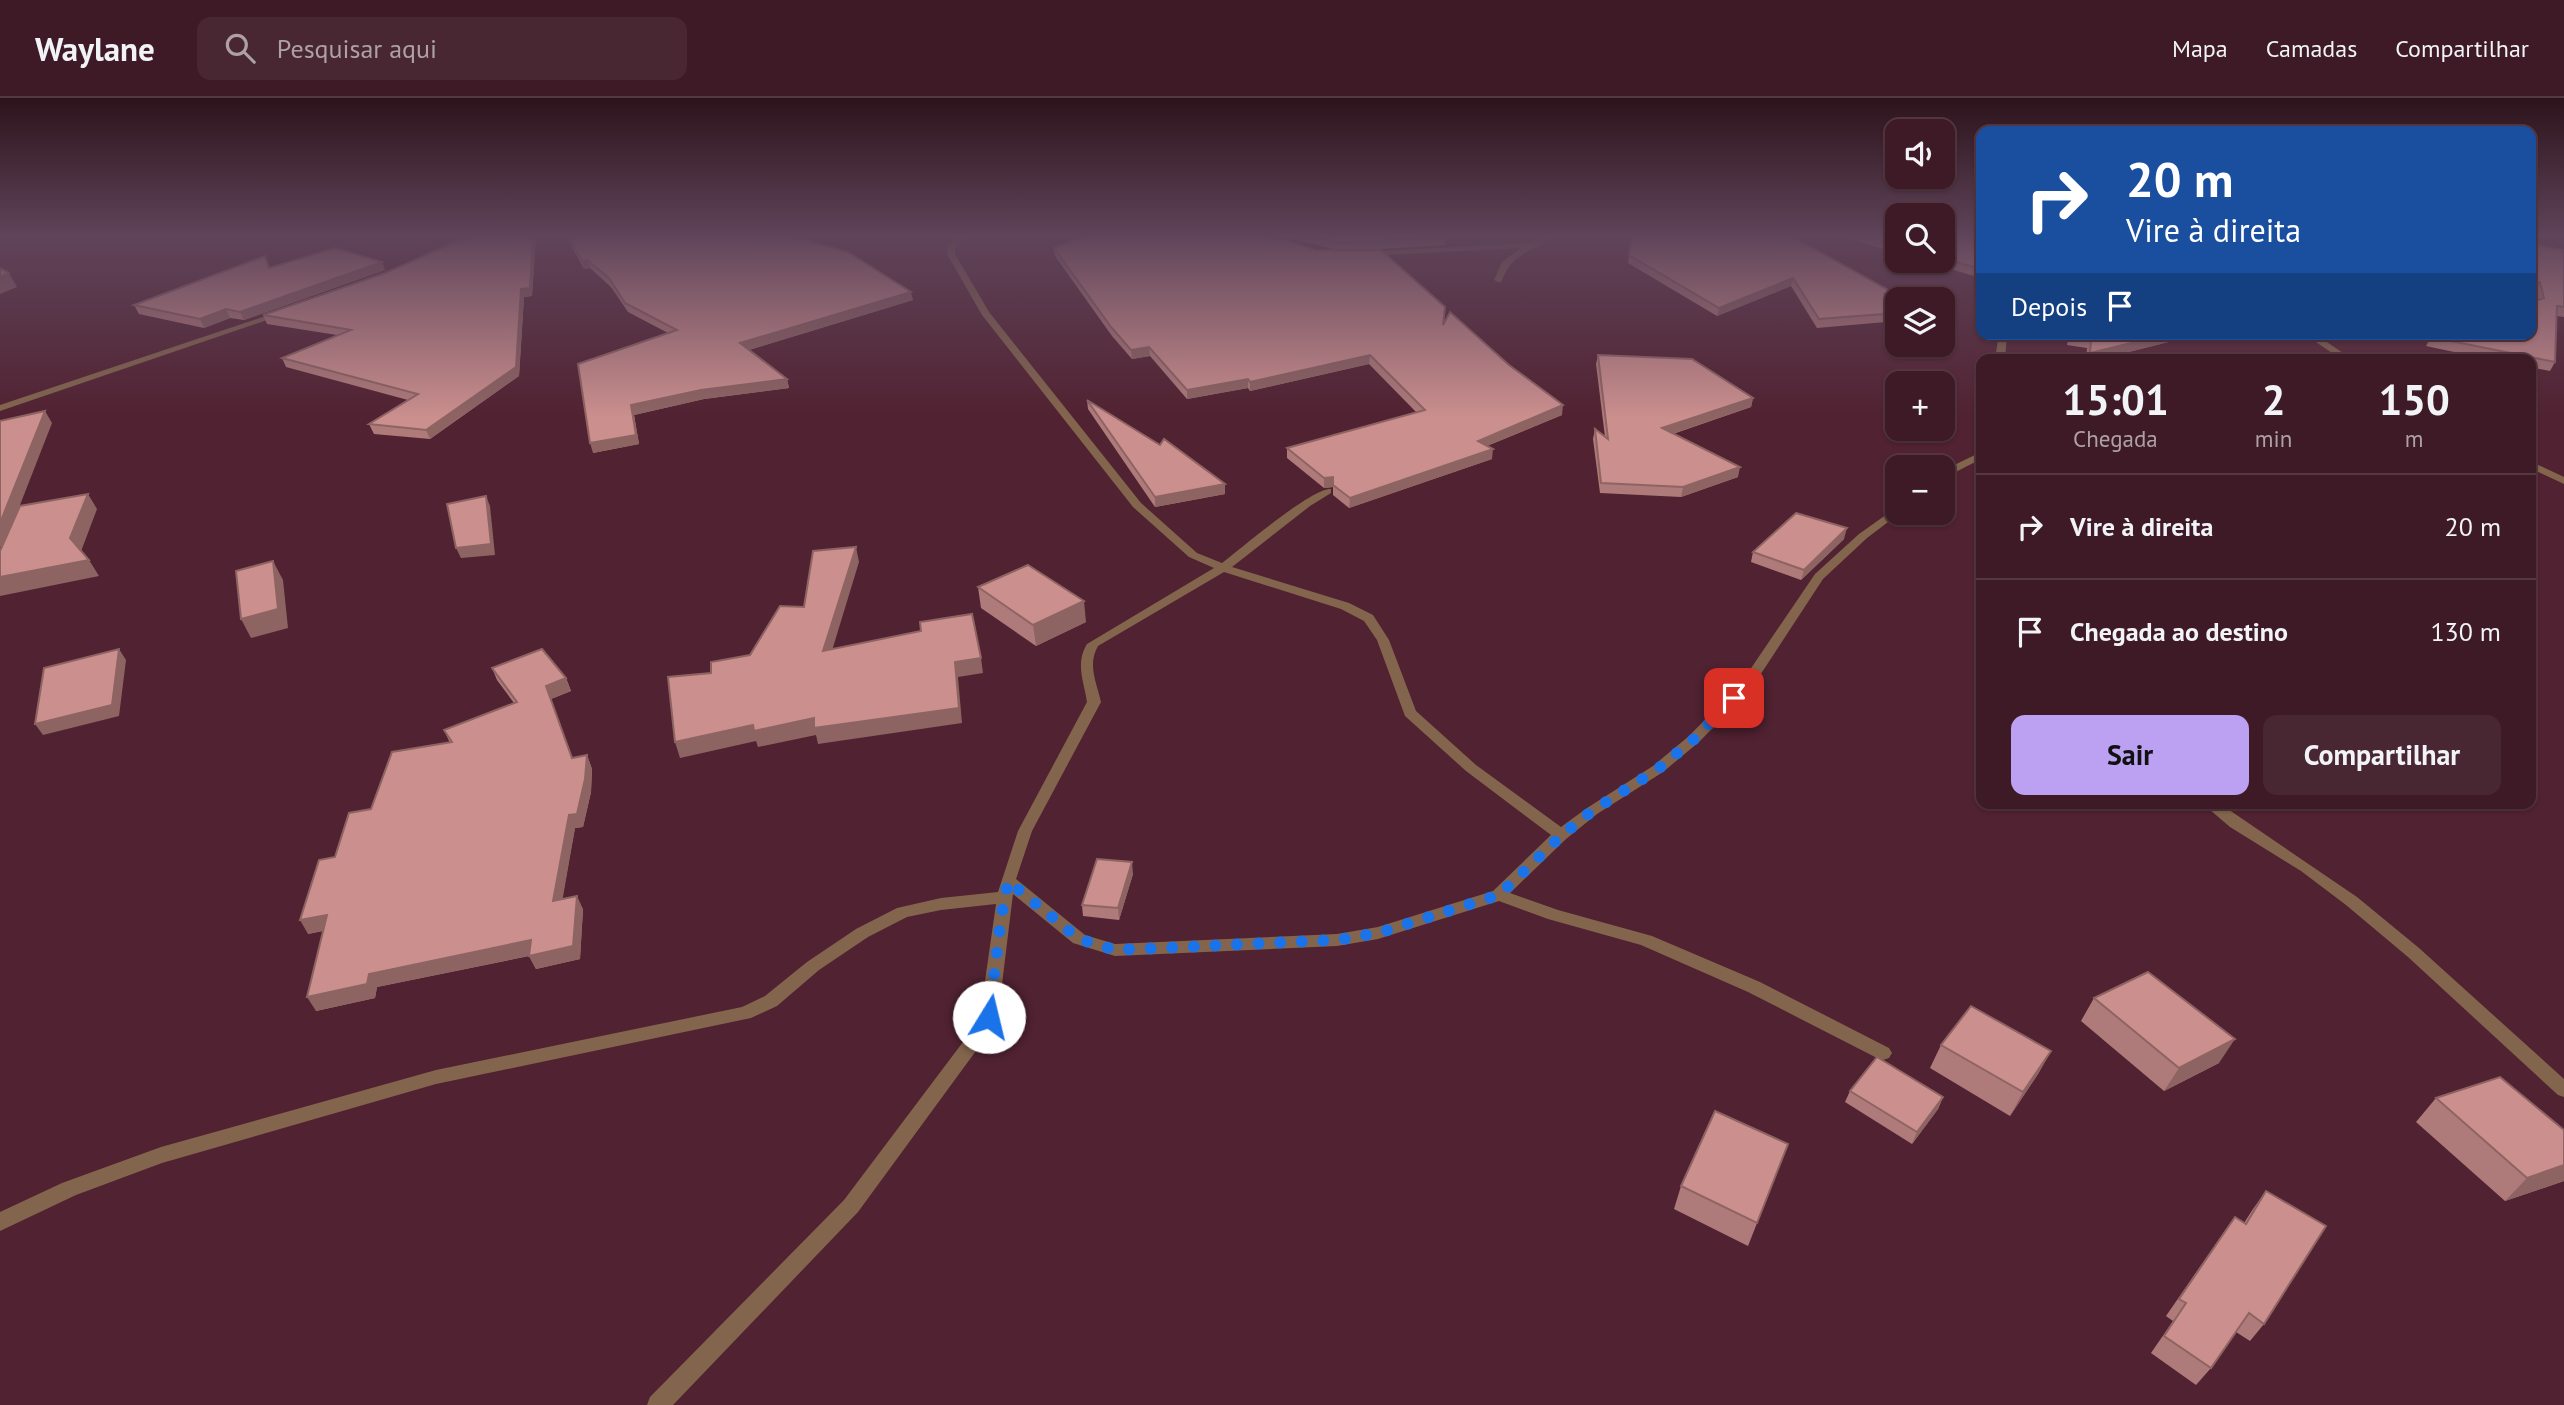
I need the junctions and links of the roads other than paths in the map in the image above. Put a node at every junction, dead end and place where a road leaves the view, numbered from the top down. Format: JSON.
{"nodes":[{"id":1,"x":975,"y":296,"type":"edge"},
{"id":2,"x":286,"y":312,"type":"edge"},
{"id":3,"x":2318,"y":340,"type":"edge"},
{"id":4,"x":2340,"y":354,"type":"edge"},
{"id":5,"x":0,"y":408,"type":"edge"},
{"id":6,"x":1976,"y":458,"type":"edge"},
{"id":7,"x":2536,"y":467,"type":"edge"},
{"id":8,"x":1955,"y":469,"type":"edge"},
{"id":9,"x":2564,"y":481,"type":"edge"},
{"id":10,"x":1327,"y":491,"type":"edge"},
{"id":11,"x":1885,"y":519,"type":"edge"},
{"id":12,"x":1223,"y":568,"type":"junction"},
{"id":13,"x":2216,"y":809,"type":"edge"},
{"id":14,"x":1562,"y":835,"type":"junction"},
{"id":15,"x":1007,"y":889,"type":"junction"},
{"id":16,"x":1499,"y":895,"type":"junction"},
{"id":17,"x":1883,"y":1053,"type":"dead end"},
{"id":18,"x":2564,"y":1090,"type":"edge"},
{"id":19,"x":0,"y":1222,"type":"edge"},
{"id":20,"x":658,"y":1405,"type":"edge"}],
"edges":[{"from":1,"to":12,"type":"street"},
{"from":2,"to":5,"type":"street"},
{"from":3,"to":4,"type":"street"},
{"from":6,"to":8,"type":"street"},
{"from":7,"to":9,"type":"street"},
{"from":10,"to":12,"type":"street"},
{"from":11,"to":14,"type":"street"},
{"from":12,"to":14,"type":"street"},
{"from":12,"to":15,"type":"street"},
{"from":13,"to":18,"type":"street"},
{"from":14,"to":16,"type":"street"},
{"from":15,"to":16,"type":"street"},
{"from":15,"to":19,"type":"street"},
{"from":15,"to":20,"type":"street"},
{"from":16,"to":17,"type":"street"}]}
